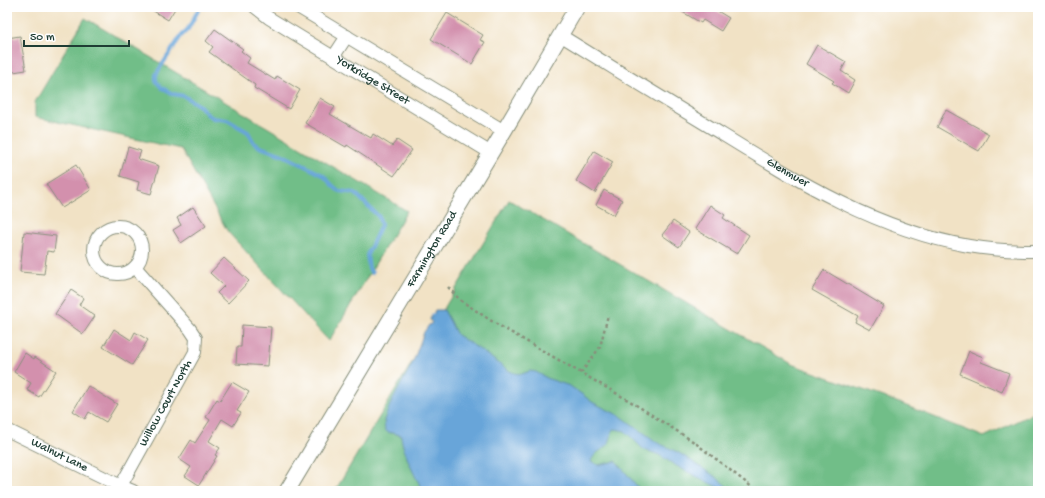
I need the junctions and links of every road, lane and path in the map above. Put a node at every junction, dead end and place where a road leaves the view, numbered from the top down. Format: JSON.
{"nodes":[{"id":1,"x":255,"y":7,"type":"edge"},
{"id":2,"x":298,"y":7,"type":"edge"},
{"id":3,"x":577,"y":7,"type":"edge"},
{"id":4,"x":347,"y":36,"type":"junction"},
{"id":5,"x":560,"y":36,"type":"junction"},
{"id":6,"x":334,"y":56,"type":"junction"},
{"id":7,"x":504,"y":131,"type":"junction"},
{"id":8,"x":491,"y":153,"type":"junction"},
{"id":9,"x":1038,"y":251,"type":"edge"},
{"id":10,"x":135,"y":267,"type":"dead end"},
{"id":11,"x":448,"y":288,"type":"dead end"},
{"id":12,"x":608,"y":315,"type":"dead end"},
{"id":13,"x":581,"y":373,"type":"junction"},
{"id":14,"x":7,"y":430,"type":"edge"},
{"id":15,"x":119,"y":489,"type":"edge"},
{"id":16,"x":133,"y":491,"type":"edge"},
{"id":17,"x":287,"y":491,"type":"edge"},
{"id":18,"x":757,"y":491,"type":"edge"}],
"edges":[{"from":1,"to":6,"type":"street","name":"Yorkridge Street"},
{"from":2,"to":4,"type":"street","name":"Yorkridge Street"},
{"from":3,"to":5,"type":"street","name":"Farmington Road"},
{"from":4,"to":6,"type":"street"},
{"from":4,"to":7,"type":"street","name":"Yorkridge Street"},
{"from":5,"to":7,"type":"street","name":"Farmington Road"},
{"from":5,"to":9,"type":"street","name":"Glenmuer"},
{"from":6,"to":8,"type":"street","name":"Yorkridge Street"},
{"from":7,"to":8,"type":"street","name":"Farmington Road"},
{"from":8,"to":17,"type":"street","name":"Farmington Road"},
{"from":10,"to":15,"type":"street","name":"Willow Court North"},
{"from":11,"to":13,"type":"path"},
{"from":12,"to":13,"type":"path"},
{"from":13,"to":18,"type":"path"},
{"from":14,"to":15,"type":"street","name":"Walnut Lane"},
{"from":15,"to":16,"type":"street","name":"Walnut Lane"}]}
